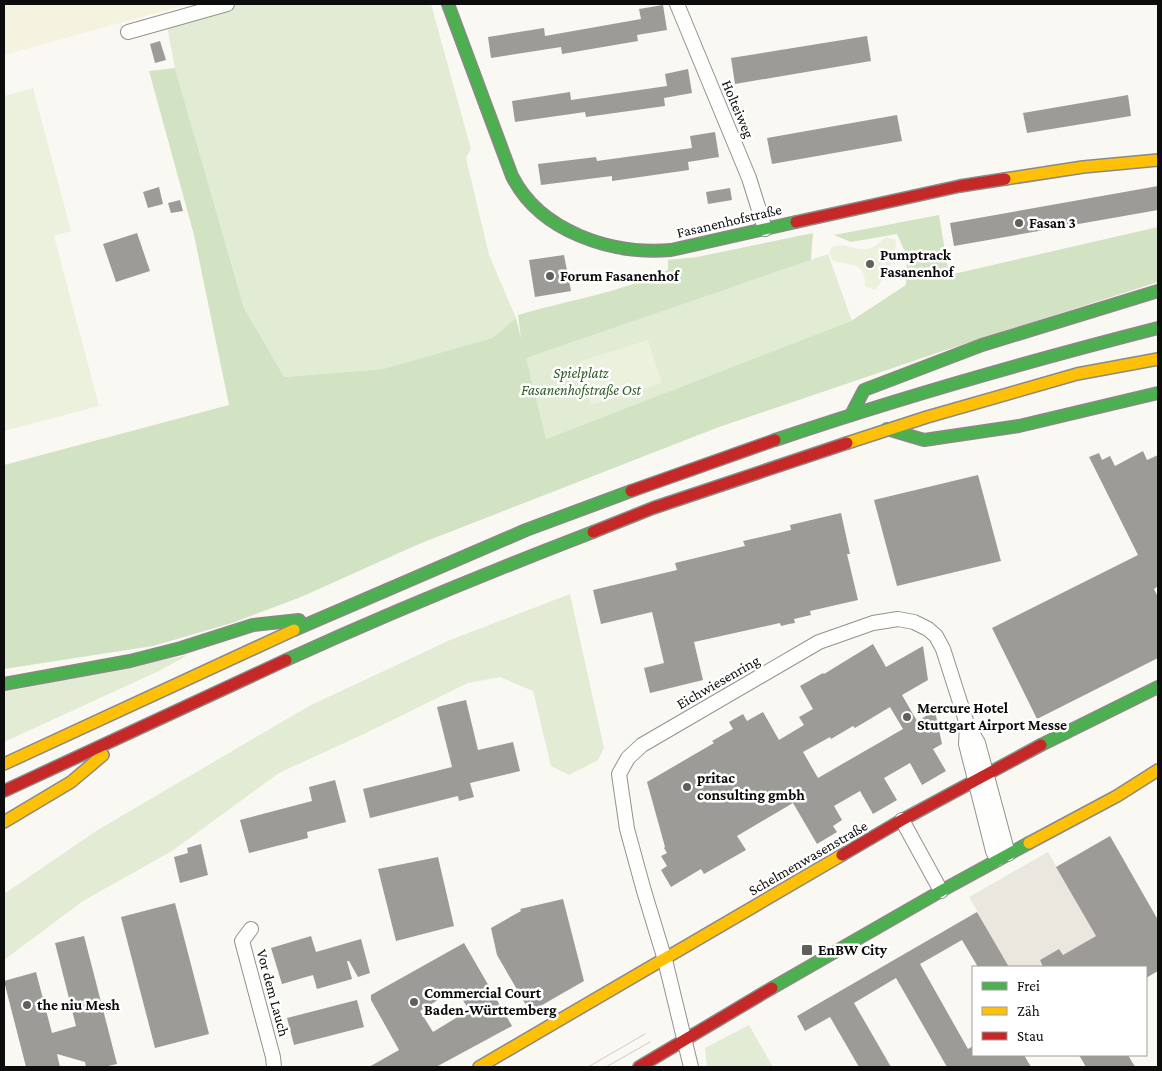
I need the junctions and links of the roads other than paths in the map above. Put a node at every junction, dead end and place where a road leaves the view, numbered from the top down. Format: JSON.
{"nodes":[{"id":1,"x":227,"y":4,"type":"edge"},
{"id":2,"x":448,"y":4,"type":"edge"},
{"id":3,"x":677,"y":4,"type":"edge"},
{"id":4,"x":207,"y":6,"type":"edge"},
{"id":5,"x":128,"y":32,"type":"dead end"},
{"id":6,"x":1158,"y":160,"type":"edge"},
{"id":7,"x":765,"y":229,"type":"junction"},
{"id":8,"x":1158,"y":291,"type":"edge"},
{"id":9,"x":1158,"y":328,"type":"edge"},
{"id":10,"x":1158,"y":359,"type":"edge"},
{"id":11,"x":1158,"y":393,"type":"edge"},
{"id":12,"x":851,"y":415,"type":"junction"},
{"id":13,"x":887,"y":429,"type":"junction"},
{"id":14,"x":317,"y":619,"type":"junction"},
{"id":15,"x":4,"y":684,"type":"edge"},
{"id":16,"x":1158,"y":687,"type":"edge"},
{"id":17,"x":134,"y":731,"type":"junction"},
{"id":18,"x":4,"y":764,"type":"edge"},
{"id":19,"x":1158,"y":770,"type":"edge"},
{"id":20,"x":980,"y":778,"type":"junction"},
{"id":21,"x":4,"y":791,"type":"edge"},
{"id":22,"x":902,"y":820,"type":"junction"},
{"id":23,"x":4,"y":822,"type":"edge"},
{"id":24,"x":1002,"y":856,"type":"junction"},
{"id":25,"x":941,"y":891,"type":"junction"},
{"id":26,"x":251,"y":929,"type":"dead end"},
{"id":27,"x":665,"y":960,"type":"junction"},
{"id":28,"x":685,"y":1039,"type":"junction"},
{"id":29,"x":274,"y":1067,"type":"edge"},
{"id":30,"x":479,"y":1067,"type":"edge"},
{"id":31,"x":639,"y":1067,"type":"edge"},
{"id":32,"x":691,"y":1067,"type":"edge"}],
"edges":[{"from":1,"to":4,"type":"street"},
{"from":2,"to":7,"type":"main road","name":"Fasanenhofstraße"},
{"from":3,"to":7,"type":"street","name":"Holteiweg"},
{"from":4,"to":5,"type":"street"},
{"from":6,"to":7,"type":"main road","name":"Fasanenhofstraße"},
{"from":8,"to":12,"type":"main road"},
{"from":9,"to":12,"type":"main road"},
{"from":10,"to":13,"type":"main road"},
{"from":11,"to":13,"type":"main road"},
{"from":12,"to":14,"type":"main road"},
{"from":13,"to":17,"type":"main road"},
{"from":14,"to":15,"type":"main road"},
{"from":14,"to":18,"type":"main road"},
{"from":16,"to":20,"type":"main road","name":"Schelmenwasenstraße"},
{"from":17,"to":21,"type":"main road"},
{"from":17,"to":23,"type":"main road"},
{"from":19,"to":24,"type":"main road"},
{"from":20,"to":22,"type":"main road","name":"Schelmenwasenstraße"},
{"from":20,"to":24,"type":"street","name":"Eichwiesenring"},
{"from":20,"to":27,"type":"street","name":"Eichwiesenring"},
{"from":22,"to":25,"type":"street"},
{"from":22,"to":27,"type":"main road","name":"Schelmenwasenstraße"},
{"from":24,"to":25,"type":"main road"},
{"from":25,"to":28,"type":"main road"},
{"from":26,"to":29,"type":"street","name":"Vor dem Lauch"},
{"from":27,"to":28,"type":"street","name":"Eichwiesenring"},
{"from":27,"to":30,"type":"main road","name":"Schelmenwasenstraße"},
{"from":28,"to":31,"type":"main road"},
{"from":28,"to":32,"type":"street","name":"Eichwiesenring"}]}
